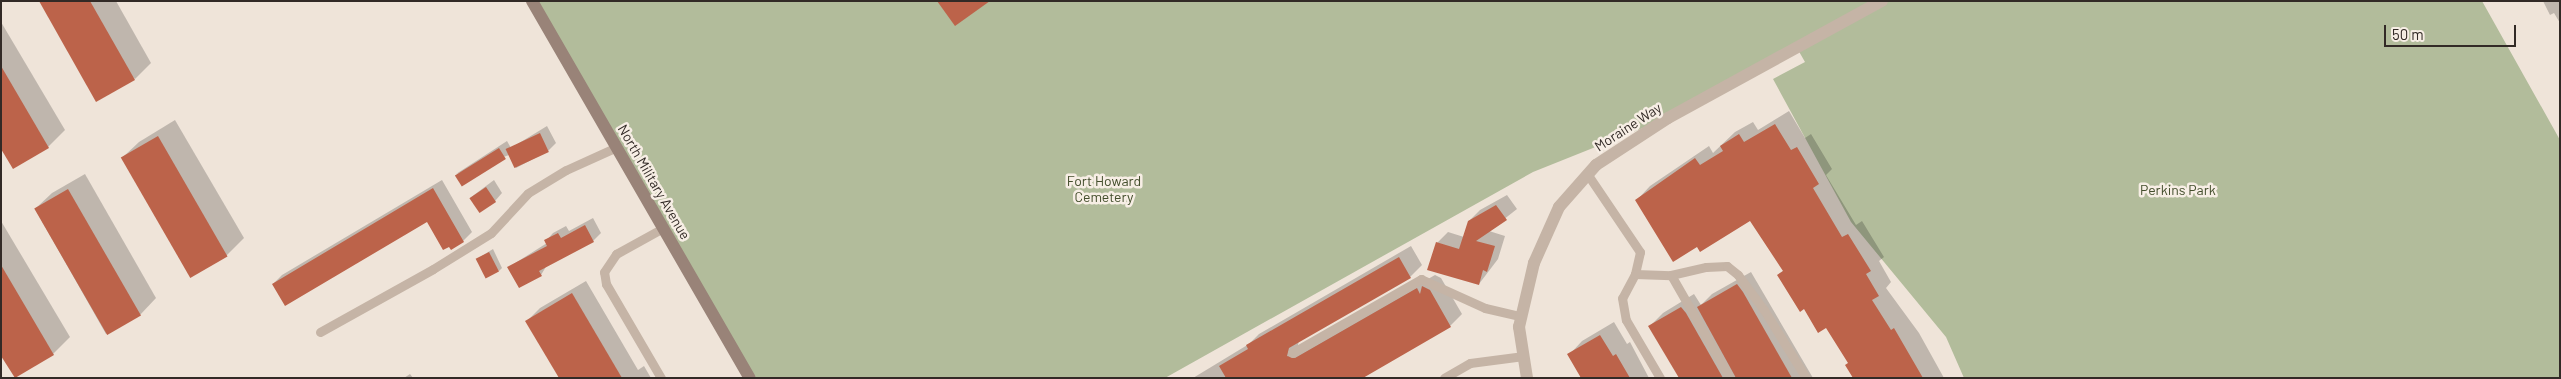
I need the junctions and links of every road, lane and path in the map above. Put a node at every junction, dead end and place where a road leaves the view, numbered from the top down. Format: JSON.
{"nodes":[{"id":1,"x":532,"y":1,"type":"edge"},
{"id":2,"x":1882,"y":1,"type":"edge"},
{"id":3,"x":617,"y":148,"type":"junction"},
{"id":4,"x":1588,"y":175,"type":"junction"},
{"id":5,"x":663,"y":228,"type":"junction"},
{"id":6,"x":1635,"y":274,"type":"junction"},
{"id":7,"x":1671,"y":275,"type":"junction"},
{"id":8,"x":1521,"y":316,"type":"junction"},
{"id":9,"x":320,"y":332,"type":"dead end"},
{"id":10,"x":1292,"y":353,"type":"dead end"},
{"id":11,"x":1524,"y":356,"type":"junction"},
{"id":12,"x":661,"y":378,"type":"edge"},
{"id":13,"x":750,"y":378,"type":"edge"},
{"id":14,"x":1444,"y":378,"type":"edge"},
{"id":15,"x":1527,"y":378,"type":"edge"},
{"id":16,"x":1660,"y":378,"type":"edge"},
{"id":17,"x":1730,"y":378,"type":"edge"},
{"id":18,"x":1806,"y":378,"type":"edge"}],
"edges":[{"from":1,"to":3,"type":"main road","name":"North Military Avenue"},
{"from":2,"to":4,"type":"street","name":"Moraine Way"},
{"from":3,"to":5,"type":"main road","name":"North Military Avenue"},
{"from":3,"to":9,"type":"lane"},
{"from":4,"to":6,"type":"lane"},
{"from":4,"to":8,"type":"street","name":"Moraine Way"},
{"from":5,"to":12,"type":"lane"},
{"from":5,"to":13,"type":"main road","name":"North Military Avenue"},
{"from":6,"to":7,"type":"lane"},
{"from":6,"to":16,"type":"lane"},
{"from":7,"to":17,"type":"lane"},
{"from":7,"to":18,"type":"lane"},
{"from":8,"to":10,"type":"lane"},
{"from":8,"to":11,"type":"street","name":"Moraine Way"},
{"from":11,"to":14,"type":"lane"},
{"from":11,"to":15,"type":"street","name":"Moraine Way"}]}
